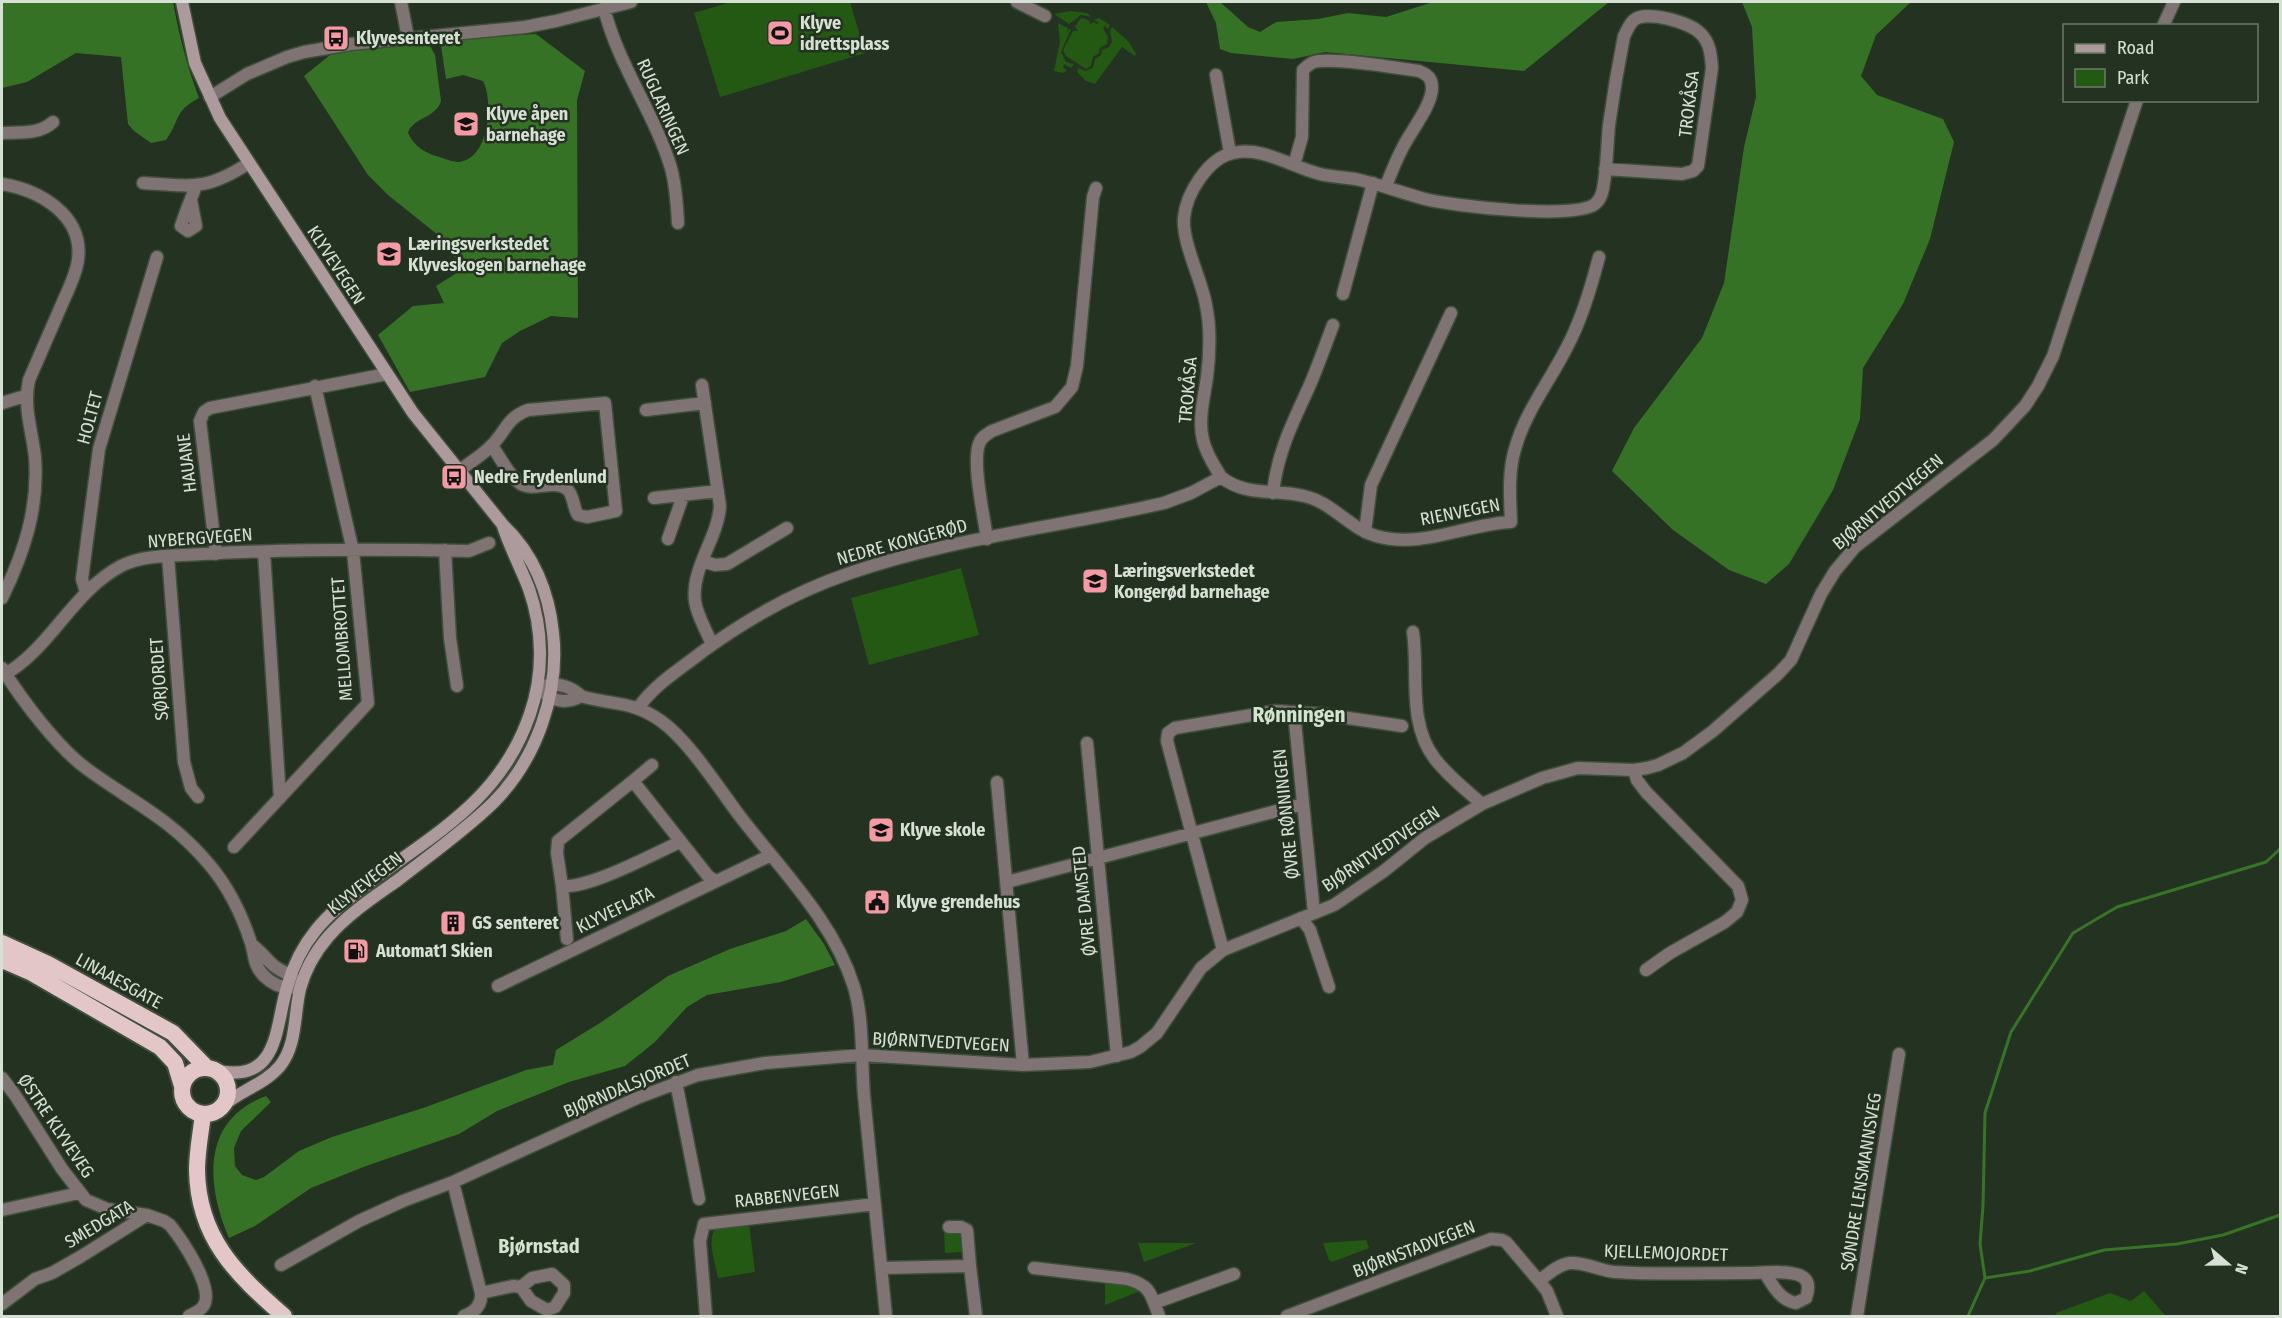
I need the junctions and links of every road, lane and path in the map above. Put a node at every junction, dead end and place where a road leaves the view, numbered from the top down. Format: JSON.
{"nodes":[{"id":1,"x":182,"y":2,"type":"edge"},
{"id":2,"x":401,"y":2,"type":"edge"},
{"id":3,"x":631,"y":2,"type":"edge"},
{"id":4,"x":1017,"y":2,"type":"edge"},
{"id":5,"x":2174,"y":2,"type":"edge"},
{"id":6,"x":604,"y":8,"type":"junction"},
{"id":7,"x":1045,"y":16,"type":"dead end"},
{"id":8,"x":2164,"y":24,"type":"edge"},
{"id":9,"x":408,"y":38,"type":"junction"},
{"id":10,"x":1216,"y":75,"type":"dead end"},
{"id":11,"x":210,"y":98,"type":"junction"},
{"id":12,"x":2136,"y":102,"type":"edge"},
{"id":13,"x":53,"y":122,"type":"dead end"},
{"id":14,"x":2,"y":133,"type":"edge"},
{"id":15,"x":1230,"y":153,"type":"junction"},
{"id":16,"x":249,"y":163,"type":"junction"},
{"id":17,"x":1294,"y":165,"type":"junction"},
{"id":18,"x":1605,"y":169,"type":"junction"},
{"id":19,"x":143,"y":183,"type":"dead end"},
{"id":20,"x":1373,"y":183,"type":"junction"},
{"id":21,"x":2,"y":184,"type":"edge"},
{"id":22,"x":196,"y":186,"type":"junction"},
{"id":23,"x":1386,"y":186,"type":"junction"},
{"id":24,"x":1096,"y":188,"type":"dead end"},
{"id":25,"x":191,"y":200,"type":"dead end"},
{"id":26,"x":678,"y":223,"type":"dead end"},
{"id":27,"x":157,"y":257,"type":"dead end"},
{"id":28,"x":1599,"y":257,"type":"dead end"},
{"id":29,"x":1343,"y":294,"type":"dead end"},
{"id":30,"x":1451,"y":313,"type":"dead end"},
{"id":31,"x":1333,"y":325,"type":"dead end"},
{"id":32,"x":387,"y":374,"type":"junction"},
{"id":33,"x":702,"y":385,"type":"dead end"},
{"id":34,"x":315,"y":386,"type":"junction"},
{"id":35,"x":25,"y":396,"type":"junction"},
{"id":36,"x":2,"y":403,"type":"edge"},
{"id":37,"x":705,"y":404,"type":"junction"},
{"id":38,"x":646,"y":410,"type":"dead end"},
{"id":39,"x":492,"y":446,"type":"junction"},
{"id":40,"x":459,"y":471,"type":"junction"},
{"id":41,"x":1221,"y":477,"type":"junction"},
{"id":42,"x":718,"y":491,"type":"junction"},
{"id":43,"x":1274,"y":493,"type":"junction"},
{"id":44,"x":682,"y":496,"type":"junction"},
{"id":45,"x":654,"y":498,"type":"dead end"},
{"id":46,"x":503,"y":525,"type":"junction"},
{"id":47,"x":787,"y":528,"type":"dead end"},
{"id":48,"x":1365,"y":532,"type":"junction"},
{"id":49,"x":987,"y":538,"type":"junction"},
{"id":50,"x":668,"y":539,"type":"dead end"},
{"id":51,"x":489,"y":543,"type":"dead end"},
{"id":52,"x":445,"y":550,"type":"junction"},
{"id":53,"x":353,"y":551,"type":"junction"},
{"id":54,"x":264,"y":552,"type":"junction"},
{"id":55,"x":216,"y":554,"type":"junction"},
{"id":56,"x":168,"y":556,"type":"junction"},
{"id":57,"x":704,"y":561,"type":"junction"},
{"id":58,"x":86,"y":592,"type":"junction"},
{"id":59,"x":2,"y":598,"type":"edge"},
{"id":60,"x":1413,"y":632,"type":"dead end"},
{"id":61,"x":712,"y":645,"type":"junction"},
{"id":62,"x":3,"y":672,"type":"edge"},
{"id":63,"x":552,"y":684,"type":"junction"},
{"id":64,"x":457,"y":686,"type":"dead end"},
{"id":65,"x":538,"y":687,"type":"junction"},
{"id":66,"x":582,"y":696,"type":"junction"},
{"id":67,"x":550,"y":698,"type":"junction"},
{"id":68,"x":638,"y":708,"type":"junction"},
{"id":69,"x":1294,"y":712,"type":"junction"},
{"id":70,"x":1402,"y":726,"type":"dead end"},
{"id":71,"x":1087,"y":742,"type":"dead end"},
{"id":72,"x":652,"y":765,"type":"dead end"},
{"id":73,"x":1634,"y":770,"type":"junction"},
{"id":74,"x":633,"y":781,"type":"junction"},
{"id":75,"x":997,"y":782,"type":"dead end"},
{"id":76,"x":198,"y":797,"type":"dead end"},
{"id":77,"x":280,"y":798,"type":"junction"},
{"id":78,"x":1303,"y":804,"type":"junction"},
{"id":79,"x":1482,"y":804,"type":"junction"},
{"id":80,"x":1192,"y":833,"type":"junction"},
{"id":81,"x":680,"y":842,"type":"junction"},
{"id":82,"x":234,"y":847,"type":"dead end"},
{"id":83,"x":771,"y":855,"type":"junction"},
{"id":84,"x":1098,"y":859,"type":"junction"},
{"id":85,"x":715,"y":881,"type":"junction"},
{"id":86,"x":1007,"y":882,"type":"junction"},
{"id":87,"x":562,"y":886,"type":"junction"},
{"id":88,"x":1314,"y":913,"type":"junction"},
{"id":89,"x":1301,"y":918,"type":"junction"},
{"id":90,"x":567,"y":939,"type":"dead end"},
{"id":91,"x":2,"y":943,"type":"edge"},
{"id":92,"x":252,"y":945,"type":"junction"},
{"id":93,"x":1223,"y":950,"type":"junction"},
{"id":94,"x":2,"y":960,"type":"edge"},
{"id":95,"x":1646,"y":970,"type":"dead end"},
{"id":96,"x":291,"y":974,"type":"junction"},
{"id":97,"x":498,"y":986,"type":"dead end"},
{"id":98,"x":301,"y":987,"type":"junction"},
{"id":99,"x":1329,"y":987,"type":"dead end"},
{"id":100,"x":286,"y":988,"type":"junction"},
{"id":101,"x":1899,"y":1054,"type":"dead end"},
{"id":102,"x":861,"y":1055,"type":"junction"},
{"id":103,"x":1117,"y":1056,"type":"junction"},
{"id":104,"x":1023,"y":1065,"type":"junction"},
{"id":105,"x":212,"y":1069,"type":"junction"},
{"id":106,"x":2,"y":1078,"type":"edge"},
{"id":107,"x":676,"y":1082,"type":"junction"},
{"id":108,"x":182,"y":1086,"type":"junction"},
{"id":109,"x":224,"y":1105,"type":"junction"},
{"id":110,"x":203,"y":1114,"type":"junction"},
{"id":111,"x":453,"y":1182,"type":"junction"},
{"id":112,"x":79,"y":1193,"type":"junction"},
{"id":113,"x":699,"y":1198,"type":"dead end"},
{"id":114,"x":875,"y":1204,"type":"junction"},
{"id":115,"x":2,"y":1210,"type":"edge"},
{"id":116,"x":147,"y":1215,"type":"junction"},
{"id":117,"x":949,"y":1227,"type":"dead end"},
{"id":118,"x":281,"y":1265,"type":"dead end"},
{"id":119,"x":970,"y":1266,"type":"junction"},
{"id":120,"x":881,"y":1268,"type":"junction"},
{"id":121,"x":1034,"y":1268,"type":"dead end"},
{"id":122,"x":1234,"y":1274,"type":"dead end"},
{"id":123,"x":1765,"y":1274,"type":"dead end"},
{"id":124,"x":1539,"y":1281,"type":"junction"},
{"id":125,"x":521,"y":1287,"type":"dead end"},
{"id":126,"x":481,"y":1293,"type":"junction"},
{"id":127,"x":1154,"y":1303,"type":"junction"},
{"id":128,"x":2,"y":1304,"type":"edge"},
{"id":129,"x":189,"y":1317,"type":"edge"},
{"id":130,"x":284,"y":1317,"type":"edge"},
{"id":131,"x":464,"y":1317,"type":"edge"},
{"id":132,"x":706,"y":1317,"type":"edge"},
{"id":133,"x":886,"y":1317,"type":"edge"},
{"id":134,"x":976,"y":1317,"type":"edge"},
{"id":135,"x":1159,"y":1317,"type":"edge"},
{"id":136,"x":1287,"y":1317,"type":"edge"},
{"id":137,"x":1557,"y":1317,"type":"edge"},
{"id":138,"x":1857,"y":1317,"type":"edge"}],
"edges":[{"from":1,"to":11,"type":"main road","name":"KLYVEVEGEN"},
{"from":2,"to":9,"type":"street"},
{"from":3,"to":6,"type":"street"},
{"from":4,"to":7,"type":"street"},
{"from":5,"to":8,"type":"street"},
{"from":6,"to":9,"type":"street"},
{"from":6,"to":26,"type":"street","name":"RUGLARINGEN"},
{"from":9,"to":11,"type":"street"},
{"from":10,"to":15,"type":"street"},
{"from":11,"to":16,"type":"main road","name":"KLYVEVEGEN"},
{"from":12,"to":73,"type":"street","name":"BJØRNTVEDTVEGEN"},
{"from":13,"to":14,"type":"street"},
{"from":15,"to":17,"type":"street","name":"TROKÅSA"},
{"from":15,"to":41,"type":"street","name":"TROKÅSA"},
{"from":16,"to":22,"type":"street"},
{"from":16,"to":32,"type":"main road","name":"KLYVEVEGEN"},
{"from":17,"to":20,"type":"street","name":"TROKÅSA"},
{"from":17,"to":23,"type":"street"},
{"from":18,"to":18,"type":"street","name":"TROKÅSA"},
{"from":18,"to":23,"type":"street","name":"TROKÅSA"},
{"from":19,"to":22,"type":"street"},
{"from":20,"to":23,"type":"street","name":"TROKÅSA"},
{"from":20,"to":29,"type":"street"},
{"from":21,"to":35,"type":"street"},
{"from":22,"to":25,"type":"street"},
{"from":24,"to":49,"type":"street","name":"NEDRE KONGERØD"},
{"from":27,"to":58,"type":"street","name":"HOLTET"},
{"from":28,"to":48,"type":"street","name":"RIENVEGEN"},
{"from":30,"to":48,"type":"street"},
{"from":31,"to":43,"type":"street"},
{"from":32,"to":34,"type":"street","name":"HAUANE"},
{"from":32,"to":40,"type":"main road","name":"KLYVEVEGEN"},
{"from":33,"to":37,"type":"street"},
{"from":34,"to":53,"type":"street"},
{"from":34,"to":55,"type":"street","name":"HAUANE"},
{"from":35,"to":36,"type":"street"},
{"from":35,"to":59,"type":"street"},
{"from":37,"to":38,"type":"street"},
{"from":37,"to":42,"type":"street"},
{"from":39,"to":39,"type":"street"},
{"from":39,"to":40,"type":"street"},
{"from":40,"to":46,"type":"main road","name":"KLYVEVEGEN"},
{"from":41,"to":43,"type":"street","name":"RIENVEGEN"},
{"from":41,"to":49,"type":"street"},
{"from":42,"to":44,"type":"street"},
{"from":42,"to":57,"type":"street"},
{"from":43,"to":48,"type":"street","name":"RIENVEGEN"},
{"from":44,"to":45,"type":"street"},
{"from":44,"to":50,"type":"street"},
{"from":46,"to":63,"type":"main road","name":"KLYVEVEGEN"},
{"from":46,"to":65,"type":"main road","name":"KLYVEVEGEN"},
{"from":47,"to":57,"type":"street"},
{"from":49,"to":61,"type":"street","name":"NEDRE KONGERØD"},
{"from":51,"to":52,"type":"street","name":"NYBERGVEGEN"},
{"from":52,"to":53,"type":"street","name":"NYBERGVEGEN"},
{"from":52,"to":64,"type":"street"},
{"from":53,"to":54,"type":"street","name":"NYBERGVEGEN"},
{"from":53,"to":77,"type":"street","name":"MELLOMBROTTET"},
{"from":54,"to":55,"type":"street","name":"NYBERGVEGEN"},
{"from":54,"to":77,"type":"street"},
{"from":55,"to":56,"type":"street","name":"NYBERGVEGEN"},
{"from":56,"to":58,"type":"street","name":"NYBERGVEGEN"},
{"from":56,"to":76,"type":"street","name":"SØRJORDET"},
{"from":57,"to":61,"type":"street"},
{"from":58,"to":62,"type":"street","name":"NYBERGVEGEN"},
{"from":60,"to":79,"type":"street"},
{"from":61,"to":68,"type":"street","name":"NEDRE KONGERØD"},
{"from":62,"to":92,"type":"street"},
{"from":63,"to":65,"type":"street"},
{"from":63,"to":66,"type":"street"},
{"from":63,"to":67,"type":"main road","name":"KLYVEVEGEN"},
{"from":65,"to":67,"type":"street"},
{"from":65,"to":96,"type":"main road","name":"KLYVEVEGEN"},
{"from":66,"to":67,"type":"street"},
{"from":66,"to":68,"type":"street"},
{"from":67,"to":98,"type":"main road","name":"KLYVEVEGEN"},
{"from":68,"to":83,"type":"street"},
{"from":69,"to":70,"type":"street"},
{"from":69,"to":78,"type":"street","name":"ØVRE RØNNINGEN"},
{"from":69,"to":80,"type":"street"},
{"from":71,"to":84,"type":"street","name":"ØVRE DAMSTED"},
{"from":72,"to":74,"type":"street"},
{"from":73,"to":79,"type":"street","name":"BJØRNTVEDTVEGEN"},
{"from":73,"to":95,"type":"street"},
{"from":74,"to":81,"type":"street"},
{"from":74,"to":87,"type":"street","name":"KLYVEFLATA"},
{"from":75,"to":86,"type":"street"},
{"from":77,"to":82,"type":"street","name":"MELLOMBROTTET"},
{"from":78,"to":80,"type":"street"},
{"from":78,"to":88,"type":"street","name":"ØVRE RØNNINGEN"},
{"from":79,"to":88,"type":"street","name":"BJØRNTVEDTVEGEN"},
{"from":80,"to":84,"type":"street"},
{"from":80,"to":93,"type":"street"},
{"from":81,"to":85,"type":"street"},
{"from":81,"to":87,"type":"street","name":"KLYVEFLATA"},
{"from":83,"to":85,"type":"street","name":"KLYVEFLATA"},
{"from":83,"to":102,"type":"street"},
{"from":84,"to":86,"type":"street"},
{"from":84,"to":103,"type":"street","name":"ØVRE DAMSTED"},
{"from":85,"to":97,"type":"street","name":"KLYVEFLATA"},
{"from":86,"to":104,"type":"street"},
{"from":87,"to":90,"type":"street","name":"KLYVEFLATA"},
{"from":88,"to":89,"type":"street","name":"BJØRNTVEDTVEGEN"},
{"from":89,"to":93,"type":"street","name":"BJØRNTVEDTVEGEN"},
{"from":89,"to":99,"type":"street"},
{"from":91,"to":105,"type":"highway","name":"LINAAESGATE"},
{"from":92,"to":96,"type":"street"},
{"from":92,"to":100,"type":"street"},
{"from":93,"to":103,"type":"street","name":"BJØRNTVEDTVEGEN"},
{"from":94,"to":108,"type":"highway","name":"LINAAESGATE"},
{"from":96,"to":98,"type":"street"},
{"from":96,"to":100,"type":"main road","name":"KLYVEVEGEN"},
{"from":98,"to":100,"type":"street"},
{"from":98,"to":109,"type":"main road","name":"KLYVEVEGEN"},
{"from":100,"to":105,"type":"main road","name":"KLYVEVEGEN"},
{"from":101,"to":138,"type":"street","name":"SØNDRE LENSMANNSVEG"},
{"from":102,"to":104,"type":"street","name":"BJØRNTVEDTVEGEN"},
{"from":102,"to":107,"type":"street","name":"BJØRNDALSJORDET"},
{"from":102,"to":114,"type":"street"},
{"from":103,"to":104,"type":"street","name":"BJØRNTVEDTVEGEN"},
{"from":105,"to":108,"type":"highway"},
{"from":105,"to":109,"type":"highway","name":"LINAAESGATE"},
{"from":106,"to":112,"type":"street","name":"ØSTRE KLYVEVEG"},
{"from":107,"to":111,"type":"street","name":"BJØRNDALSJORDET"},
{"from":107,"to":113,"type":"street"},
{"from":108,"to":110,"type":"highway","name":"LINAAESGATE"},
{"from":109,"to":110,"type":"highway"},
{"from":110,"to":130,"type":"highway"},
{"from":111,"to":118,"type":"street","name":"BJØRNDALSJORDET"},
{"from":111,"to":126,"type":"street"},
{"from":112,"to":115,"type":"street"},
{"from":112,"to":116,"type":"street","name":"ØSTRE KLYVEVEG"},
{"from":114,"to":120,"type":"street"},
{"from":114,"to":132,"type":"street","name":"RABBENVEGEN"},
{"from":116,"to":128,"type":"street","name":"SMEDGATA"},
{"from":116,"to":129,"type":"street","name":"SMEDGATA"},
{"from":117,"to":119,"type":"street"},
{"from":119,"to":120,"type":"street"},
{"from":119,"to":134,"type":"street"},
{"from":120,"to":133,"type":"street"},
{"from":121,"to":127,"type":"street"},
{"from":122,"to":127,"type":"street"},
{"from":123,"to":124,"type":"street","name":"KJELLEMOJORDET"},
{"from":124,"to":136,"type":"street","name":"BJØRNSTADVEGEN"},
{"from":124,"to":137,"type":"street"},
{"from":125,"to":126,"type":"street"},
{"from":126,"to":131,"type":"street"},
{"from":127,"to":135,"type":"street"}]}
